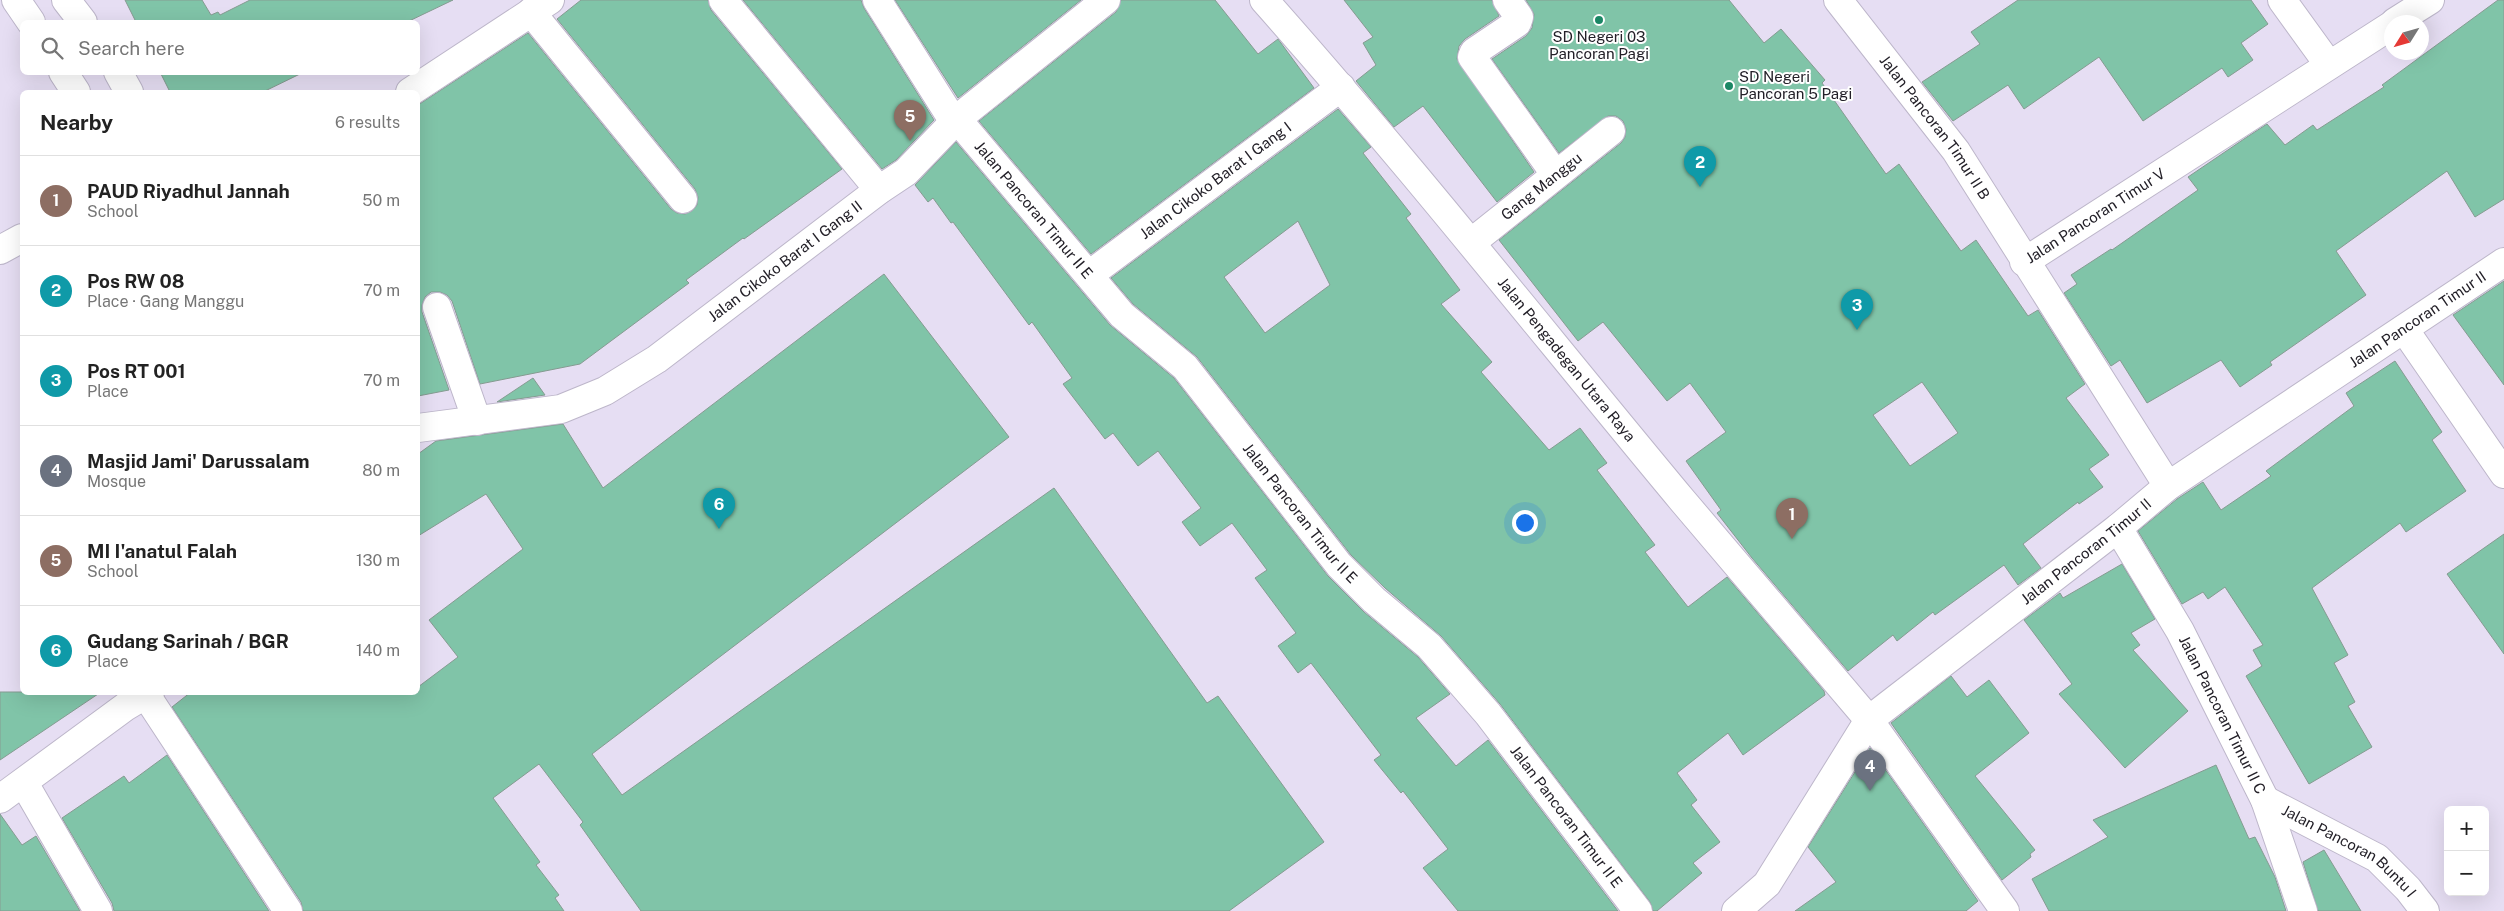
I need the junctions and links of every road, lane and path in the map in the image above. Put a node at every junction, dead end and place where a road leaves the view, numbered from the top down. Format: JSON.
{"nodes":[{"id":1,"x":16,"y":0,"type":"edge"},
{"id":2,"x":66,"y":0,"type":"edge"},
{"id":3,"x":723,"y":0,"type":"edge"},
{"id":4,"x":877,"y":0,"type":"edge"},
{"id":5,"x":1106,"y":0,"type":"edge"},
{"id":6,"x":1264,"y":0,"type":"edge"},
{"id":7,"x":1507,"y":0,"type":"edge"},
{"id":8,"x":1838,"y":0,"type":"edge"},
{"id":9,"x":2282,"y":0,"type":"edge"},
{"id":10,"x":2430,"y":0,"type":"edge"},
{"id":11,"x":541,"y":6,"type":"edge"},
{"id":12,"x":2407,"y":15,"type":"edge"},
{"id":13,"x":30,"y":20,"type":"edge"},
{"id":14,"x":81,"y":20,"type":"edge"},
{"id":15,"x":2384,"y":30,"type":"edge"},
{"id":16,"x":2329,"y":65,"type":"junction"},
{"id":17,"x":65,"y":75,"type":"edge"},
{"id":18,"x":120,"y":75,"type":"edge"},
{"id":19,"x":432,"y":76,"type":"junction"},
{"id":20,"x":1341,"y":87,"type":"junction"},
{"id":21,"x":75,"y":90,"type":"edge"},
{"id":22,"x":128,"y":90,"type":"edge"},
{"id":23,"x":395,"y":90,"type":"edge"},
{"id":24,"x":413,"y":90,"type":"edge"},
{"id":25,"x":955,"y":121,"type":"junction"},
{"id":26,"x":1611,"y":131,"type":"dead end"},
{"id":27,"x":1555,"y":174,"type":"junction"},
{"id":28,"x":879,"y":190,"type":"junction"},
{"id":29,"x":683,"y":199,"type":"dead end"},
{"id":30,"x":20,"y":239,"type":"edge"},
{"id":31,"x":1472,"y":242,"type":"junction"},
{"id":32,"x":0,"y":250,"type":"edge"},
{"id":33,"x":2024,"y":262,"type":"junction"},
{"id":34,"x":2504,"y":262,"type":"edge"},
{"id":35,"x":1089,"y":275,"type":"junction"},
{"id":36,"x":437,"y":307,"type":"dead end"},
{"id":37,"x":2404,"y":328,"type":"junction"},
{"id":38,"x":478,"y":421,"type":"junction"},
{"id":39,"x":420,"y":428,"type":"edge"},
{"id":40,"x":2504,"y":474,"type":"edge"},
{"id":41,"x":2168,"y":486,"type":"junction"},
{"id":42,"x":2118,"y":528,"type":"junction"},
{"id":43,"x":134,"y":697,"type":"edge"},
{"id":44,"x":1869,"y":720,"type":"junction"},
{"id":45,"x":24,"y":783,"type":"junction"},
{"id":46,"x":0,"y":800,"type":"edge"},
{"id":47,"x":2265,"y":800,"type":"junction"},
{"id":48,"x":98,"y":911,"type":"edge"},
{"id":49,"x":288,"y":911,"type":"edge"},
{"id":50,"x":1638,"y":911,"type":"edge"},
{"id":51,"x":1736,"y":911,"type":"edge"},
{"id":52,"x":2005,"y":911,"type":"edge"},
{"id":53,"x":2303,"y":911,"type":"edge"},
{"id":54,"x":2425,"y":911,"type":"edge"}],
"edges":[{"from":1,"to":13,"type":"street"},
{"from":2,"to":14,"type":"street"},
{"from":3,"to":28,"type":"street"},
{"from":4,"to":25,"type":"street","name":"Jalan Pancoran Timur II E"},
{"from":5,"to":25,"type":"street","name":"Jalan Cikoko Barat I Gang II"},
{"from":6,"to":20,"type":"street","name":"Jalan Pengadegan Utara Raya"},
{"from":7,"to":27,"type":"street"},
{"from":8,"to":33,"type":"street","name":"Jalan Pancoran Timur II B"},
{"from":9,"to":16,"type":"street"},
{"from":10,"to":12,"type":"street","name":"Jalan Pancoran Timur V"},
{"from":11,"to":19,"type":"street"},
{"from":11,"to":29,"type":"street"},
{"from":15,"to":16,"type":"street","name":"Jalan Pancoran Timur V"},
{"from":16,"to":33,"type":"street","name":"Jalan Pancoran Timur V"},
{"from":17,"to":21,"type":"street"},
{"from":18,"to":22,"type":"street"},
{"from":19,"to":23,"type":"street"},
{"from":19,"to":24,"type":"street"},
{"from":20,"to":31,"type":"street","name":"Jalan Pengadegan Utara Raya"},
{"from":20,"to":35,"type":"street","name":"Jalan Cikoko Barat I Gang I"},
{"from":25,"to":28,"type":"street","name":"Jalan Cikoko Barat I Gang II"},
{"from":25,"to":35,"type":"street","name":"Jalan Pancoran Timur II E"},
{"from":26,"to":27,"type":"street","name":"Gang Manggu"},
{"from":27,"to":31,"type":"street","name":"Gang Manggu"},
{"from":28,"to":38,"type":"street","name":"Jalan Cikoko Barat I Gang II"},
{"from":30,"to":32,"type":"street"},
{"from":31,"to":44,"type":"street","name":"Jalan Pengadegan Utara Raya"},
{"from":33,"to":41,"type":"street","name":"Jalan Pancoran Timur V"},
{"from":34,"to":37,"type":"street","name":"Jalan Pancoran Timur II"},
{"from":35,"to":50,"type":"street","name":"Jalan Pancoran Timur II E"},
{"from":36,"to":38,"type":"street"},
{"from":37,"to":40,"type":"street"},
{"from":37,"to":41,"type":"street","name":"Jalan Pancoran Timur II"},
{"from":38,"to":39,"type":"street","name":"Jalan Cikoko Barat I Gang II"},
{"from":41,"to":42,"type":"street","name":"Jalan Pancoran Timur II"},
{"from":42,"to":44,"type":"street","name":"Jalan Pancoran Timur II"},
{"from":42,"to":47,"type":"street","name":"Jalan Pancoran Timur II C"},
{"from":43,"to":45,"type":"street"},
{"from":43,"to":49,"type":"street"},
{"from":44,"to":51,"type":"street","name":"Jalan Pancoran Timur II"},
{"from":44,"to":52,"type":"street","name":"Jalan Pengadegan Utara Raya"},
{"from":45,"to":46,"type":"street"},
{"from":45,"to":48,"type":"street"},
{"from":47,"to":53,"type":"street","name":"Jalan Pancoran Timur II C"},
{"from":47,"to":54,"type":"street","name":"Jalan Pancoran Buntu I"}]}
